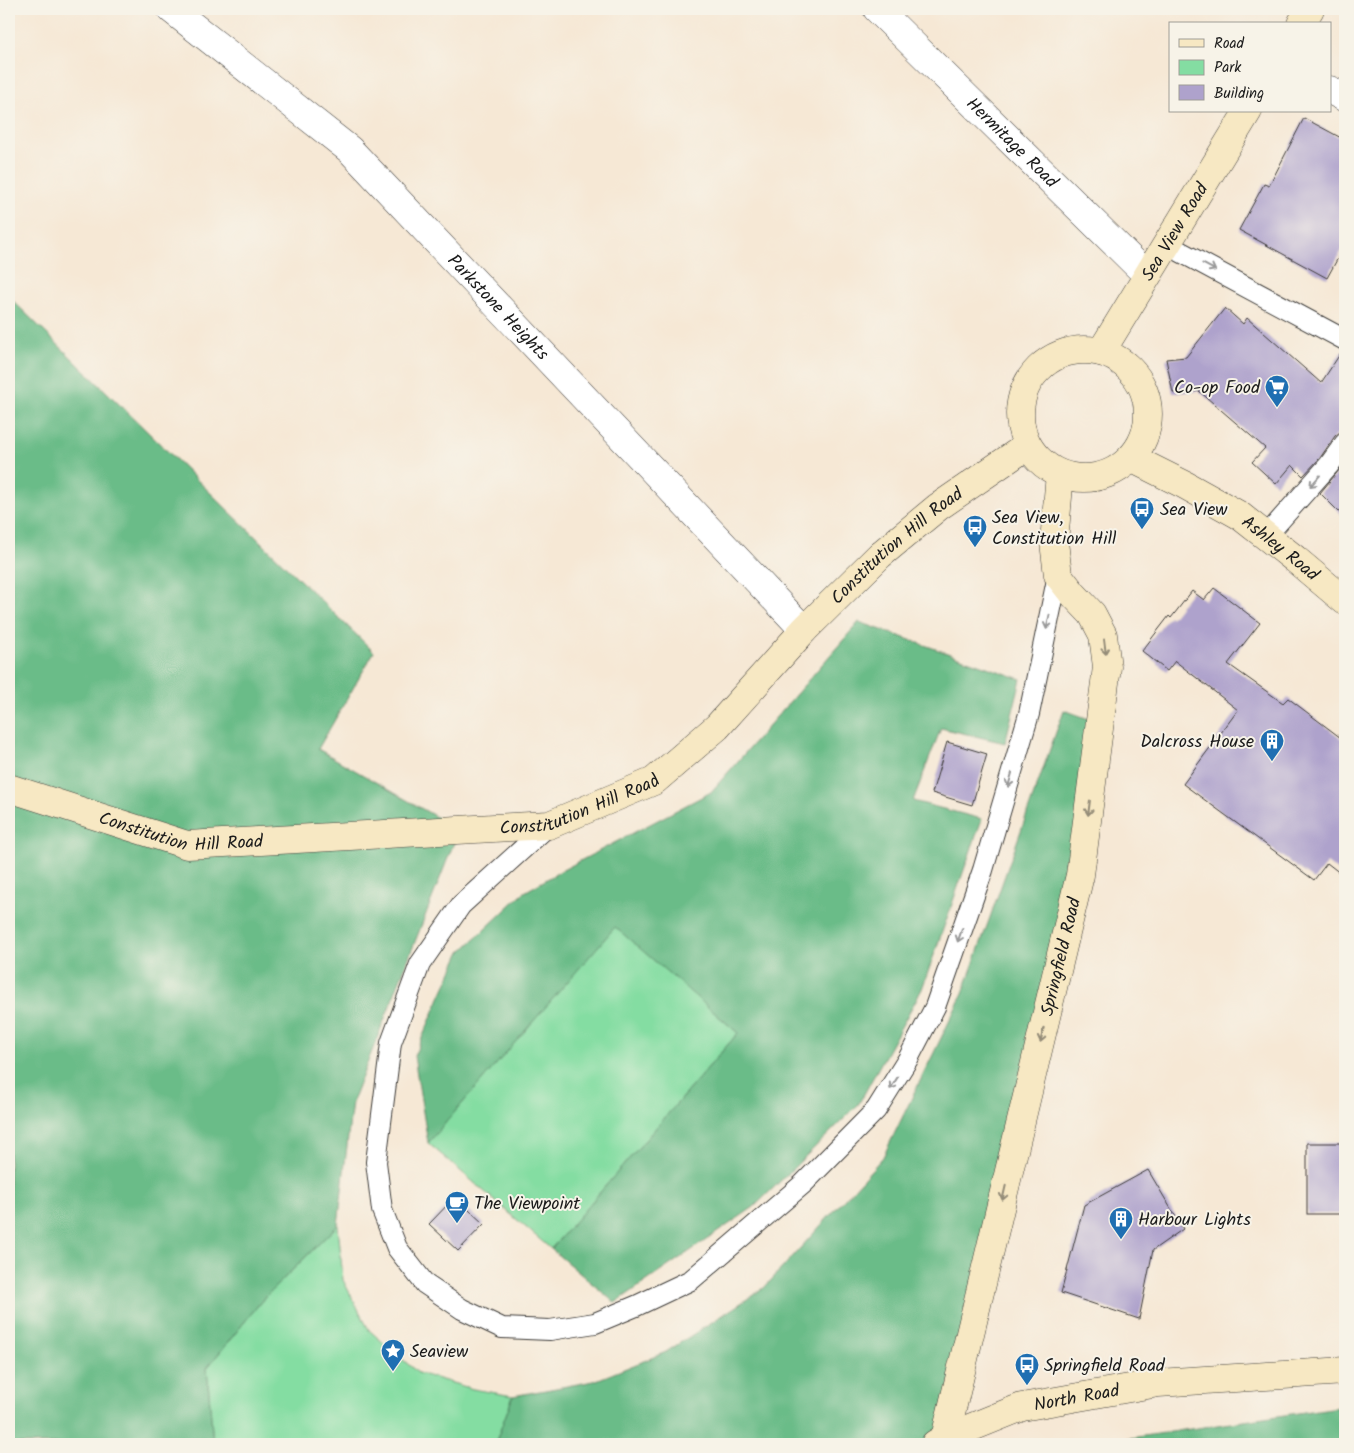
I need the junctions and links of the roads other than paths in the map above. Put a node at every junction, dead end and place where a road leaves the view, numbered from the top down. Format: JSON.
{"nodes":[{"id":1,"x":171,"y":9,"type":"edge"},
{"id":2,"x":877,"y":9,"type":"edge"},
{"id":3,"x":1310,"y":9,"type":"edge"},
{"id":4,"x":1302,"y":22,"type":"edge"},
{"id":5,"x":1332,"y":91,"type":"edge"},
{"id":6,"x":1345,"y":98,"type":"edge"},
{"id":7,"x":1247,"y":112,"type":"edge"},
{"id":8,"x":1166,"y":244,"type":"junction"},
{"id":9,"x":1147,"y":275,"type":"junction"},
{"id":10,"x":1345,"y":340,"type":"edge"},
{"id":11,"x":1101,"y":352,"type":"junction"},
{"id":12,"x":1345,"y":443,"type":"edge"},
{"id":13,"x":1028,"y":446,"type":"junction"},
{"id":14,"x":1131,"y":458,"type":"junction"},
{"id":15,"x":1060,"y":474,"type":"junction"},
{"id":16,"x":1266,"y":536,"type":"junction"},
{"id":17,"x":1058,"y":575,"type":"junction"},
{"id":18,"x":1345,"y":601,"type":"edge"},
{"id":19,"x":804,"y":630,"type":"junction"},
{"id":20,"x":9,"y":788,"type":"edge"},
{"id":21,"x":549,"y":825,"type":"junction"},
{"id":22,"x":1345,"y":1371,"type":"edge"},
{"id":23,"x":942,"y":1442,"type":"edge"}],
"edges":[{"from":1,"to":19,"type":"street","name":"Parkstone Heights"},
{"from":2,"to":9,"type":"street","name":"Hermitage Road"},
{"from":3,"to":4,"type":"street"},
{"from":5,"to":6,"type":"street"},
{"from":7,"to":8,"type":"street","name":"Sea View Road"},
{"from":8,"to":9,"type":"street","name":"Sea View Road"},
{"from":8,"to":10,"type":"lane","one_way":true},
{"from":9,"to":11,"type":"street","name":"Sea View Road"},
{"from":11,"to":13,"type":"street"},
{"from":11,"to":14,"type":"street"},
{"from":12,"to":16,"type":"lane","one_way":true},
{"from":13,"to":15,"type":"street"},
{"from":13,"to":19,"type":"street","name":"Constitution Hill Road"},
{"from":14,"to":15,"type":"street"},
{"from":14,"to":16,"type":"street","name":"Ashley Road"},
{"from":15,"to":17,"type":"street"},
{"from":16,"to":18,"type":"street","name":"Ashley Road"},
{"from":17,"to":21,"type":"lane","one_way":true},
{"from":17,"to":23,"type":"street","name":"Springfield Road","one_way":true},
{"from":19,"to":21,"type":"street","name":"Constitution Hill Road"},
{"from":20,"to":21,"type":"street","name":"Constitution Hill Road"},
{"from":22,"to":23,"type":"street","name":"North Road"}]}
